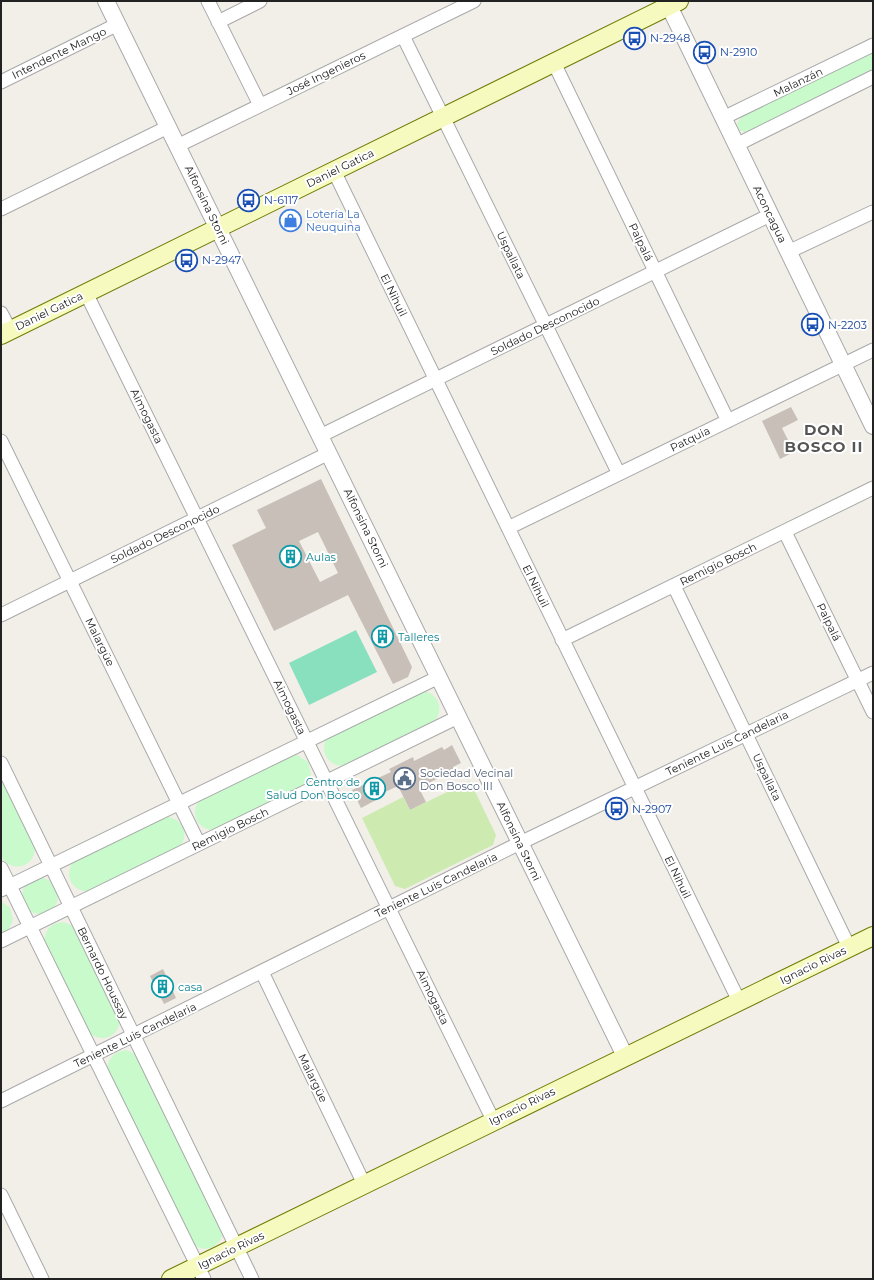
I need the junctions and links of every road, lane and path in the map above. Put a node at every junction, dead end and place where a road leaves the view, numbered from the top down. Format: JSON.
{"nodes":[{"id":1,"x":106,"y":1,"type":"edge"},
{"id":2,"x":208,"y":1,"type":"edge"},
{"id":3,"x":260,"y":1,"type":"edge"},
{"id":4,"x":474,"y":1,"type":"edge"},
{"id":5,"x":671,"y":3,"type":"edge"},
{"id":6,"x":218,"y":22,"type":"junction"},
{"id":7,"x":118,"y":24,"type":"junction"},
{"id":8,"x":403,"y":36,"type":"junction"},
{"id":9,"x":873,"y":45,"type":"edge"},
{"id":10,"x":554,"y":63,"type":"junction"},
{"id":11,"x":873,"y":77,"type":"edge"},
{"id":12,"x":1,"y":82,"type":"edge"},
{"id":13,"x":260,"y":106,"type":"junction"},
{"id":14,"x":443,"y":117,"type":"junction"},
{"id":15,"x":723,"y":118,"type":"junction"},
{"id":16,"x":168,"y":127,"type":"junction"},
{"id":17,"x":736,"y":145,"type":"junction"},
{"id":18,"x":177,"y":146,"type":"junction"},
{"id":19,"x":334,"y":171,"type":"junction"},
{"id":20,"x":1,"y":209,"type":"edge"},
{"id":21,"x":873,"y":212,"type":"edge"},
{"id":22,"x":770,"y":215,"type":"junction"},
{"id":23,"x":218,"y":228,"type":"junction"},
{"id":24,"x":788,"y":252,"type":"junction"},
{"id":25,"x":656,"y":272,"type":"junction"},
{"id":26,"x":86,"y":293,"type":"junction"},
{"id":27,"x":1,"y":313,"type":"edge"},
{"id":28,"x":546,"y":326,"type":"junction"},
{"id":29,"x":5,"y":333,"type":"edge"},
{"id":30,"x":873,"y":350,"type":"edge"},
{"id":31,"x":843,"y":364,"type":"junction"},
{"id":32,"x":436,"y":380,"type":"junction"},
{"id":33,"x":728,"y":421,"type":"junction"},
{"id":34,"x":873,"y":426,"type":"edge"},
{"id":35,"x":320,"y":436,"type":"junction"},
{"id":36,"x":1,"y":441,"type":"edge"},
{"id":37,"x":329,"y":454,"type":"junction"},
{"id":38,"x":619,"y":474,"type":"junction"},
{"id":39,"x":873,"y":488,"type":"edge"},
{"id":40,"x":197,"y":518,"type":"junction"},
{"id":41,"x":508,"y":528,"type":"junction"},
{"id":42,"x":785,"y":532,"type":"junction"},
{"id":43,"x":70,"y":581,"type":"junction"},
{"id":44,"x":674,"y":586,"type":"junction"},
{"id":45,"x":1,"y":615,"type":"edge"},
{"id":46,"x":562,"y":640,"type":"junction"},
{"id":47,"x":873,"y":673,"type":"edge"},
{"id":48,"x":438,"y":677,"type":"junction"},
{"id":49,"x":857,"y":680,"type":"junction"},
{"id":50,"x":873,"y":712,"type":"edge"},
{"id":51,"x":458,"y":717,"type":"junction"},
{"id":52,"x":746,"y":734,"type":"junction"},
{"id":53,"x":307,"y":741,"type":"junction"},
{"id":54,"x":1,"y":763,"type":"edge"},
{"id":55,"x":327,"y":781,"type":"junction"},
{"id":56,"x":635,"y":788,"type":"junction"},
{"id":57,"x":179,"y":803,"type":"junction"},
{"id":58,"x":520,"y":843,"type":"junction"},
{"id":59,"x":199,"y":844,"type":"junction"},
{"id":60,"x":51,"y":866,"type":"junction"},
{"id":61,"x":1,"y":868,"type":"edge"},
{"id":62,"x":5,"y":888,"type":"edge"},
{"id":63,"x":71,"y":907,"type":"junction"},
{"id":64,"x":389,"y":909,"type":"junction"},
{"id":65,"x":30,"y":927,"type":"junction"},
{"id":66,"x":873,"y":936,"type":"edge"},
{"id":67,"x":1,"y":942,"type":"edge"},
{"id":68,"x":849,"y":947,"type":"junction"},
{"id":69,"x":262,"y":972,"type":"junction"},
{"id":70,"x":738,"y":1001,"type":"junction"},
{"id":71,"x":134,"y":1035,"type":"junction"},
{"id":72,"x":93,"y":1056,"type":"junction"},
{"id":73,"x":625,"y":1056,"type":"junction"},
{"id":74,"x":1,"y":1101,"type":"edge"},
{"id":75,"x":493,"y":1120,"type":"junction"},
{"id":76,"x":364,"y":1184,"type":"junction"},
{"id":77,"x":1,"y":1195,"type":"edge"},
{"id":78,"x":237,"y":1246,"type":"junction"},
{"id":79,"x":200,"y":1273,"type":"edge"},
{"id":80,"x":42,"y":1279,"type":"edge"},
{"id":81,"x":171,"y":1279,"type":"edge"},
{"id":82,"x":252,"y":1279,"type":"edge"}],
"edges":[{"from":1,"to":7,"type":"street","name":"Alfonsina Storni"},
{"from":2,"to":6,"type":"street"},
{"from":3,"to":6,"type":"street"},
{"from":4,"to":8,"type":"street","name":"José Ingenieros"},
{"from":5,"to":10,"type":"main road","name":"Daniel Gatica"},
{"from":5,"to":15,"type":"street","name":"Aconcagua"},
{"from":6,"to":13,"type":"street"},
{"from":7,"to":12,"type":"street","name":"Intendente Mango"},
{"from":7,"to":16,"type":"street","name":"Alfonsina Storni"},
{"from":8,"to":13,"type":"street","name":"José Ingenieros"},
{"from":8,"to":14,"type":"street","name":"Uspallata"},
{"from":9,"to":15,"type":"street","name":"Malanzán"},
{"from":10,"to":14,"type":"main road","name":"Daniel Gatica"},
{"from":10,"to":25,"type":"street","name":"Palpalá"},
{"from":11,"to":17,"type":"street"},
{"from":13,"to":18,"type":"street","name":"José Ingenieros"},
{"from":14,"to":19,"type":"main road","name":"Daniel Gatica"},
{"from":14,"to":28,"type":"street","name":"Uspallata"},
{"from":15,"to":17,"type":"street","name":"Aconcagua"},
{"from":16,"to":18,"type":"street","name":"Alfonsina Storni"},
{"from":16,"to":20,"type":"street"},
{"from":17,"to":22,"type":"street","name":"Aconcagua"},
{"from":18,"to":23,"type":"street","name":"Alfonsina Storni"},
{"from":19,"to":23,"type":"main road","name":"Daniel Gatica"},
{"from":19,"to":32,"type":"street","name":"El Nihuil"},
{"from":21,"to":24,"type":"street"},
{"from":22,"to":24,"type":"street","name":"Aconcagua"},
{"from":22,"to":25,"type":"street","name":"Soldado Desconocido"},
{"from":23,"to":26,"type":"main road","name":"Daniel Gatica"},
{"from":23,"to":35,"type":"street","name":"Alfonsina Storni"},
{"from":24,"to":31,"type":"street","name":"Aconcagua"},
{"from":25,"to":28,"type":"street","name":"Soldado Desconocido"},
{"from":25,"to":33,"type":"street","name":"Palpalá"},
{"from":26,"to":29,"type":"main road","name":"Daniel Gatica"},
{"from":26,"to":40,"type":"street","name":"Aimogasta"},
{"from":27,"to":29,"type":"street"},
{"from":28,"to":32,"type":"street","name":"Soldado Desconocido"},
{"from":28,"to":38,"type":"street","name":"Uspallata"},
{"from":30,"to":31,"type":"street","name":"Patquia"},
{"from":31,"to":33,"type":"street","name":"Patquia"},
{"from":31,"to":34,"type":"street","name":"Aconcagua"},
{"from":32,"to":35,"type":"street","name":"Soldado Desconocido"},
{"from":32,"to":41,"type":"street","name":"El Nihuil"},
{"from":33,"to":38,"type":"street","name":"Patquia"},
{"from":35,"to":37,"type":"street","name":"Alfonsina Storni"},
{"from":36,"to":43,"type":"street","name":"Malargüe"},
{"from":37,"to":40,"type":"street","name":"Soldado Desconocido"},
{"from":37,"to":48,"type":"street","name":"Alfonsina Storni"},
{"from":38,"to":41,"type":"street","name":"Patquia"},
{"from":39,"to":42,"type":"street","name":"Remigio Bosch"},
{"from":40,"to":43,"type":"street","name":"Soldado Desconocido"},
{"from":40,"to":53,"type":"street","name":"Aimogasta"},
{"from":41,"to":46,"type":"street","name":"El Nihuil"},
{"from":42,"to":44,"type":"street","name":"Remigio Bosch"},
{"from":42,"to":49,"type":"street","name":"Palpalá"},
{"from":43,"to":45,"type":"street","name":"Soldado Desconocido"},
{"from":43,"to":57,"type":"street","name":"Malargüe"},
{"from":44,"to":46,"type":"street","name":"Remigio Bosch"},
{"from":44,"to":52,"type":"street","name":"Uspallata"},
{"from":46,"to":56,"type":"street","name":"El Nihuil"},
{"from":47,"to":49,"type":"street","name":"Teniente Luis Candelaria"},
{"from":48,"to":51,"type":"street","name":"Alfonsina Storni"},
{"from":48,"to":53,"type":"street"},
{"from":49,"to":50,"type":"street","name":"Palpalá"},
{"from":49,"to":52,"type":"street","name":"Teniente Luis Candelaria"},
{"from":51,"to":55,"type":"street","name":"Remigio Bosch"},
{"from":51,"to":58,"type":"street","name":"Alfonsina Storni"},
{"from":52,"to":56,"type":"street","name":"Teniente Luis Candelaria"},
{"from":52,"to":68,"type":"street","name":"Uspallata"},
{"from":53,"to":55,"type":"street","name":"Aimogasta"},
{"from":53,"to":57,"type":"street"},
{"from":54,"to":60,"type":"street","name":"Bernardo Houssay"},
{"from":55,"to":59,"type":"street","name":"Remigio Bosch"},
{"from":55,"to":64,"type":"street","name":"Aimogasta"},
{"from":56,"to":58,"type":"street","name":"Teniente Luis Candelaria"},
{"from":56,"to":70,"type":"street","name":"El Nihuil"},
{"from":57,"to":59,"type":"street","name":"Malargüe"},
{"from":57,"to":60,"type":"street"},
{"from":58,"to":64,"type":"street","name":"Teniente Luis Candelaria"},
{"from":58,"to":73,"type":"street","name":"Alfonsina Storni"},
{"from":59,"to":63,"type":"street","name":"Remigio Bosch"},
{"from":60,"to":62,"type":"street"},
{"from":60,"to":63,"type":"street","name":"Bernardo Houssay"},
{"from":61,"to":62,"type":"street"},
{"from":62,"to":65,"type":"street"},
{"from":63,"to":65,"type":"street","name":"Remigio Bosch"},
{"from":63,"to":71,"type":"street","name":"Bernardo Houssay"},
{"from":64,"to":69,"type":"street","name":"Teniente Luis Candelaria"},
{"from":64,"to":75,"type":"street","name":"Aimogasta"},
{"from":65,"to":67,"type":"street","name":"Remigio Bosch"},
{"from":65,"to":72,"type":"street"},
{"from":66,"to":68,"type":"main road","name":"Ignacio Rivas"},
{"from":68,"to":70,"type":"main road","name":"Ignacio Rivas"},
{"from":69,"to":71,"type":"street","name":"Teniente Luis Candelaria"},
{"from":69,"to":76,"type":"street","name":"Malargüe"},
{"from":70,"to":73,"type":"main road","name":"Ignacio Rivas"},
{"from":71,"to":72,"type":"street","name":"Teniente Luis Candelaria"},
{"from":71,"to":78,"type":"street","name":"Bernardo Houssay"},
{"from":72,"to":74,"type":"street","name":"Teniente Luis Candelaria"},
{"from":72,"to":79,"type":"street"},
{"from":73,"to":75,"type":"main road","name":"Ignacio Rivas"},
{"from":75,"to":76,"type":"main road","name":"Ignacio Rivas"},
{"from":76,"to":78,"type":"main road","name":"Ignacio Rivas"},
{"from":77,"to":80,"type":"street"},
{"from":78,"to":79,"type":"main road","name":"Ignacio Rivas"},
{"from":78,"to":82,"type":"street","name":"Bernardo Houssay"},
{"from":79,"to":81,"type":"main road","name":"Ignacio Rivas"}]}
